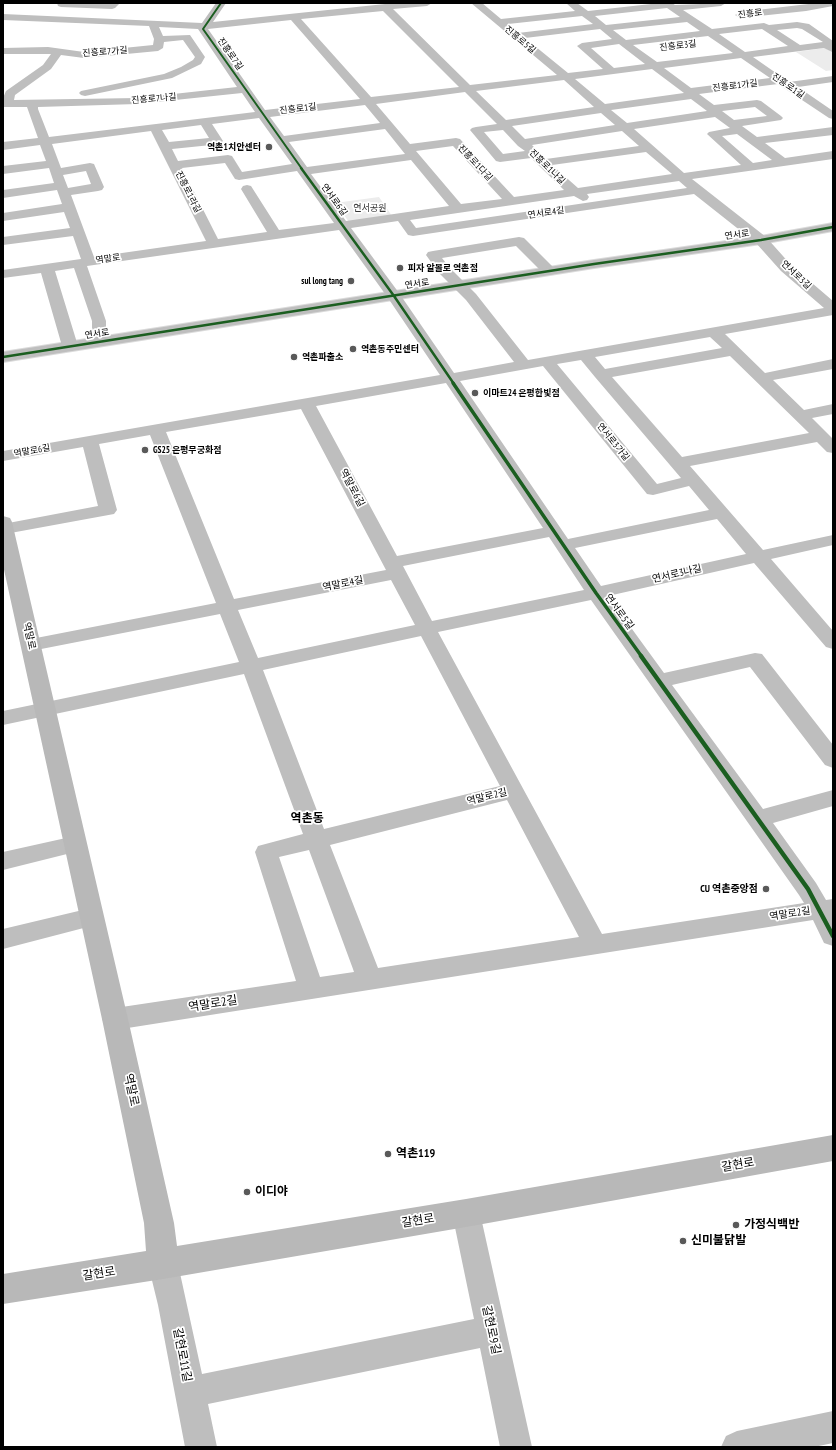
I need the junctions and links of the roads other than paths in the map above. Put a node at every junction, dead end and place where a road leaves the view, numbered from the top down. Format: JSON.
{"nodes":[{"id":1,"x":61,"y":3,"type":"edge"},
{"id":2,"x":115,"y":3,"type":"edge"},
{"id":3,"x":221,"y":3,"type":"edge"},
{"id":4,"x":316,"y":3,"type":"edge"},
{"id":5,"x":427,"y":3,"type":"edge"},
{"id":6,"x":476,"y":3,"type":"edge"},
{"id":7,"x":571,"y":3,"type":"edge"},
{"id":8,"x":721,"y":3,"type":"edge"},
{"id":9,"x":832,"y":3,"type":"edge"},
{"id":10,"x":404,"y":4,"type":"edge"},
{"id":11,"x":669,"y":5,"type":"edge"},
{"id":12,"x":355,"y":6,"type":"edge"},
{"id":13,"x":385,"y":7,"type":"junction"},
{"id":14,"x":501,"y":9,"type":"dead end"},
{"id":15,"x":486,"y":11,"type":"junction"},
{"id":16,"x":323,"y":14,"type":"junction"},
{"id":17,"x":585,"y":14,"type":"junction"},
{"id":18,"x":3,"y":17,"type":"edge"},
{"id":19,"x":294,"y":17,"type":"junction"},
{"id":20,"x":730,"y":17,"type":"dead end"},
{"id":21,"x":45,"y":19,"type":"junction"},
{"id":22,"x":707,"y":19,"type":"dead end"},
{"id":23,"x":690,"y":20,"type":"junction"},
{"id":24,"x":499,"y":22,"type":"junction"},
{"id":25,"x":153,"y":24,"type":"junction"},
{"id":26,"x":206,"y":26,"type":"junction"},
{"id":27,"x":604,"y":27,"type":"junction"},
{"id":28,"x":771,"y":31,"type":"junction"},
{"id":29,"x":710,"y":33,"type":"junction"},
{"id":30,"x":515,"y":36,"type":"junction"},
{"id":31,"x":159,"y":39,"type":"junction"},
{"id":32,"x":721,"y":40,"type":"junction"},
{"id":33,"x":623,"y":42,"type":"junction"},
{"id":34,"x":832,"y":46,"type":"edge"},
{"id":35,"x":798,"y":48,"type":"junction"},
{"id":36,"x":3,"y":51,"type":"edge"},
{"id":37,"x":635,"y":51,"type":"junction"},
{"id":38,"x":56,"y":54,"type":"junction"},
{"id":39,"x":743,"y":55,"type":"junction"},
{"id":40,"x":221,"y":56,"type":"junction"},
{"id":41,"x":199,"y":59,"type":"junction"},
{"id":42,"x":3,"y":61,"type":"edge"},
{"id":43,"x":758,"y":65,"type":"junction"},
{"id":44,"x":654,"y":66,"type":"junction"},
{"id":45,"x":743,"y":67,"type":"dead end"},
{"id":46,"x":612,"y":71,"type":"junction"},
{"id":47,"x":684,"y":74,"type":"dead end"},
{"id":48,"x":565,"y":76,"type":"junction"},
{"id":49,"x":669,"y":76,"type":"junction"},
{"id":50,"x":833,"y":79,"type":"edge"},
{"id":51,"x":784,"y":83,"type":"junction"},
{"id":52,"x":467,"y":88,"type":"junction"},
{"id":53,"x":245,"y":89,"type":"junction"},
{"id":54,"x":96,"y":90,"type":"joint"},
{"id":55,"x":692,"y":94,"type":"junction"},
{"id":56,"x":826,"y":99,"type":"dead end"},
{"id":57,"x":368,"y":100,"type":"junction"},
{"id":58,"x":5,"y":101,"type":"edge"},
{"id":59,"x":811,"y":101,"type":"junction"},
{"id":60,"x":64,"y":103,"type":"junction"},
{"id":61,"x":33,"y":104,"type":"junction"},
{"id":62,"x":602,"y":109,"type":"junction"},
{"id":63,"x":715,"y":111,"type":"junction"},
{"id":64,"x":262,"y":114,"type":"junction"},
{"id":65,"x":832,"y":115,"type":"edge"},
{"id":66,"x":204,"y":121,"type":"junction"},
{"id":67,"x":389,"y":126,"type":"junction"},
{"id":68,"x":504,"y":126,"type":"junction"},
{"id":69,"x":155,"y":127,"type":"junction"},
{"id":70,"x":624,"y":127,"type":"junction"},
{"id":71,"x":736,"y":127,"type":"junction"},
{"id":72,"x":833,"y":131,"type":"edge"},
{"id":73,"x":280,"y":140,"type":"junction"},
{"id":74,"x":45,"y":141,"type":"junction"},
{"id":75,"x":755,"y":141,"type":"junction"},
{"id":76,"x":147,"y":142,"type":"dead end"},
{"id":77,"x":163,"y":143,"type":"junction"},
{"id":78,"x":522,"y":143,"type":"junction"},
{"id":79,"x":3,"y":146,"type":"edge"},
{"id":80,"x":389,"y":146,"type":"dead end"},
{"id":81,"x":648,"y":148,"type":"junction"},
{"id":82,"x":409,"y":150,"type":"junction"},
{"id":83,"x":64,"y":152,"type":"dead end"},
{"id":84,"x":534,"y":154,"type":"junction"},
{"id":85,"x":833,"y":155,"type":"edge"},
{"id":86,"x":310,"y":157,"type":"dead end"},
{"id":87,"x":782,"y":162,"type":"junction"},
{"id":88,"x":53,"y":163,"type":"junction"},
{"id":89,"x":543,"y":163,"type":"junction"},
{"id":90,"x":174,"y":165,"type":"junction"},
{"id":91,"x":299,"y":166,"type":"junction"},
{"id":92,"x":751,"y":167,"type":"junction"},
{"id":93,"x":3,"y":170,"type":"edge"},
{"id":94,"x":682,"y":177,"type":"junction"},
{"id":95,"x":62,"y":189,"type":"junction"},
{"id":96,"x":247,"y":189,"type":"dead end"},
{"id":97,"x":697,"y":190,"type":"junction"},
{"id":98,"x":577,"y":192,"type":"junction"},
{"id":99,"x":3,"y":194,"type":"edge"},
{"id":100,"x":511,"y":201,"type":"junction"},
{"id":101,"x":591,"y":206,"type":"junction"},
{"id":102,"x":69,"y":207,"type":"junction"},
{"id":103,"x":458,"y":209,"type":"junction"},
{"id":104,"x":3,"y":217,"type":"edge"},
{"id":105,"x":401,"y":217,"type":"junction"},
{"id":106,"x":342,"y":225,"type":"junction"},
{"id":107,"x":833,"y":227,"type":"edge"},
{"id":108,"x":78,"y":231,"type":"junction"},
{"id":109,"x":275,"y":235,"type":"junction"},
{"id":110,"x":761,"y":240,"type":"junction"},
{"id":111,"x":3,"y":241,"type":"edge"},
{"id":112,"x":214,"y":244,"type":"junction"},
{"id":113,"x":84,"y":262,"type":"junction"},
{"id":114,"x":47,"y":268,"type":"junction"},
{"id":115,"x":549,"y":271,"type":"junction"},
{"id":116,"x":3,"y":274,"type":"edge"},
{"id":117,"x":459,"y":285,"type":"junction"},
{"id":118,"x":394,"y":296,"type":"junction"},
{"id":119,"x":833,"y":310,"type":"edge"},
{"id":120,"x":714,"y":332,"type":"junction"},
{"id":121,"x":103,"y":341,"type":"junction"},
{"id":122,"x":70,"y":346,"type":"junction"},
{"id":123,"x":733,"y":351,"type":"junction"},
{"id":124,"x":585,"y":355,"type":"junction"},
{"id":125,"x":3,"y":357,"type":"edge"},
{"id":126,"x":547,"y":361,"type":"junction"},
{"id":127,"x":833,"y":364,"type":"edge"},
{"id":128,"x":524,"y":365,"type":"junction"},
{"id":129,"x":600,"y":374,"type":"junction"},
{"id":130,"x":448,"y":378,"type":"junction"},
{"id":131,"x":761,"y":378,"type":"junction"},
{"id":132,"x":306,"y":403,"type":"junction"},
{"id":133,"x":833,"y":410,"type":"edge"},
{"id":134,"x":800,"y":416,"type":"junction"},
{"id":135,"x":156,"y":429,"type":"junction"},
{"id":136,"x":820,"y":436,"type":"junction"},
{"id":137,"x":90,"y":441,"type":"junction"},
{"id":138,"x":833,"y":448,"type":"edge"},
{"id":139,"x":3,"y":456,"type":"edge"},
{"id":140,"x":678,"y":463,"type":"junction"},
{"id":141,"x":693,"y":480,"type":"junction"},
{"id":142,"x":722,"y":513,"type":"junction"},
{"id":143,"x":4,"y":526,"type":"edge"},
{"id":144,"x":558,"y":538,"type":"junction"},
{"id":145,"x":833,"y":540,"type":"edge"},
{"id":146,"x":758,"y":555,"type":"junction"},
{"id":147,"x":8,"y":564,"type":"edge"},
{"id":148,"x":395,"y":568,"type":"junction"},
{"id":149,"x":596,"y":593,"type":"junction"},
{"id":150,"x":227,"y":607,"type":"junction"},
{"id":151,"x":428,"y":629,"type":"junction"},
{"id":152,"x":833,"y":643,"type":"edge"},
{"id":153,"x":31,"y":645,"type":"junction"},
{"id":154,"x":251,"y":666,"type":"junction"},
{"id":155,"x":659,"y":680,"type":"junction"},
{"id":156,"x":46,"y":710,"type":"junction"},
{"id":157,"x":3,"y":718,"type":"edge"},
{"id":158,"x":833,"y":760,"type":"edge"},
{"id":159,"x":513,"y":791,"type":"junction"},
{"id":160,"x":833,"y":798,"type":"edge"},
{"id":161,"x":758,"y":819,"type":"junction"},
{"id":162,"x":316,"y":840,"type":"junction"},
{"id":163,"x":75,"y":844,"type":"junction"},
{"id":164,"x":3,"y":861,"type":"edge"},
{"id":165,"x":826,"y":909,"type":"edge"},
{"id":166,"x":91,"y":917,"type":"junction"},
{"id":167,"x":833,"y":936,"type":"edge"},
{"id":168,"x":3,"y":939,"type":"edge"},
{"id":169,"x":594,"y":944,"type":"junction"},
{"id":170,"x":371,"y":979,"type":"junction"},
{"id":171,"x":311,"y":988,"type":"junction"},
{"id":172,"x":116,"y":1019,"type":"junction"},
{"id":173,"x":833,"y":1148,"type":"edge"},
{"id":174,"x":466,"y":1213,"type":"junction"},
{"id":175,"x":163,"y":1264,"type":"junction"},
{"id":176,"x":3,"y":1289,"type":"edge"},
{"id":177,"x":491,"y":1331,"type":"junction"},
{"id":178,"x":189,"y":1392,"type":"junction"},
{"id":179,"x":833,"y":1427,"type":"edge"},
{"id":180,"x":201,"y":1447,"type":"edge"},
{"id":181,"x":516,"y":1447,"type":"edge"},
{"id":182,"x":737,"y":1447,"type":"edge"}],
"edges":[{"from":1,"to":2,"type":"street"},
{"from":1,"to":21,"type":"street"},
{"from":3,"to":26,"type":"street"},
{"from":4,"to":16,"type":"street"},
{"from":5,"to":10,"type":"street"},
{"from":6,"to":15,"type":"street","name":"진흥로5길"},
{"from":7,"to":17,"type":"street"},
{"from":8,"to":11,"type":"street"},
{"from":9,"to":20,"type":"street","name":"진흥로"},
{"from":10,"to":13,"type":"street"},
{"from":11,"to":17,"type":"street"},
{"from":11,"to":23,"type":"street","name":"진흥로3길"},
{"from":12,"to":13,"type":"street"},
{"from":12,"to":16,"type":"street"},
{"from":13,"to":52,"type":"street"},
{"from":14,"to":15,"type":"street"},
{"from":15,"to":24,"type":"street","name":"진흥로5길"},
{"from":16,"to":19,"type":"street"},
{"from":17,"to":24,"type":"street"},
{"from":17,"to":27,"type":"street"},
{"from":18,"to":21,"type":"street"},
{"from":19,"to":26,"type":"street","name":"진흥로7길"},
{"from":19,"to":57,"type":"street"},
{"from":21,"to":25,"type":"street"},
{"from":22,"to":23,"type":"street"},
{"from":23,"to":27,"type":"street"},
{"from":23,"to":29,"type":"street","name":"진흥로3길"},
{"from":24,"to":30,"type":"street","name":"진흥로5길"},
{"from":25,"to":26,"type":"street"},
{"from":25,"to":31,"type":"street"},
{"from":26,"to":40,"type":"street","name":"진흥로7길"},
{"from":27,"to":30,"type":"street"},
{"from":27,"to":33,"type":"street"},
{"from":28,"to":29,"type":"street","name":"진흥로1길"},
{"from":28,"to":32,"type":"street"},
{"from":28,"to":34,"type":"street","name":"진흥로1길"},
{"from":28,"to":35,"type":"street"},
{"from":29,"to":32,"type":"street","name":"진흥로3길"},
{"from":29,"to":33,"type":"street","name":"진흥로3길"},
{"from":30,"to":48,"type":"street","name":"진흥로5길"},
{"from":31,"to":38,"type":"street","name":"진흥로7가길"},
{"from":31,"to":41,"type":"street"},
{"from":32,"to":37,"type":"street","name":"진흥로3길"},
{"from":32,"to":39,"type":"street","name":"진흥로3길"},
{"from":33,"to":37,"type":"street"},
{"from":33,"to":46,"type":"street"},
{"from":34,"to":35,"type":"street","name":"진흥로1길"},
{"from":35,"to":39,"type":"street","name":"진흥로1길"},
{"from":36,"to":38,"type":"street","name":"진흥로7가길"},
{"from":37,"to":44,"type":"street"},
{"from":38,"to":42,"type":"street"},
{"from":38,"to":58,"type":"street","name":"진흥로7나길"},
{"from":39,"to":43,"type":"street","name":"진흥로1길"},
{"from":39,"to":44,"type":"street","name":"진흥로1길"},
{"from":40,"to":41,"type":"street","name":"진흥로7길"},
{"from":40,"to":53,"type":"street","name":"진흥로7길"},
{"from":41,"to":54,"type":"street","name":"진흥로7길"},
{"from":43,"to":45,"type":"street","name":"진흥로1가길"},
{"from":43,"to":51,"type":"street","name":"진흥로1길"},
{"from":44,"to":46,"type":"street","name":"진흥로1길"},
{"from":44,"to":49,"type":"street","name":"진흥로1가길"},
{"from":46,"to":48,"type":"street","name":"진흥로1길"},
{"from":47,"to":49,"type":"street"},
{"from":48,"to":52,"type":"street","name":"진흥로1길"},
{"from":48,"to":62,"type":"street"},
{"from":49,"to":55,"type":"street","name":"진흥로1가길"},
{"from":50,"to":51,"type":"street","name":"진흥로1가길"},
{"from":51,"to":55,"type":"street","name":"진흥로1가길"},
{"from":51,"to":59,"type":"street","name":"진흥로1길"},
{"from":52,"to":57,"type":"street","name":"진흥로1길"},
{"from":52,"to":68,"type":"street","name":"진흥로1나길"},
{"from":53,"to":60,"type":"street","name":"진흥로7나길"},
{"from":53,"to":64,"type":"street","name":"진흥로7길"},
{"from":54,"to":60,"type":"street","name":"진흥로7나길"},
{"from":55,"to":62,"type":"street"},
{"from":55,"to":63,"type":"street","name":"진흥로1가길"},
{"from":56,"to":59,"type":"street"},
{"from":57,"to":64,"type":"street","name":"진흥로1길"},
{"from":57,"to":67,"type":"street"},
{"from":58,"to":61,"type":"street","name":"진흥로7나길"},
{"from":59,"to":65,"type":"street","name":"진흥로1길"},
{"from":60,"to":61,"type":"street","name":"진흥로7나길"},
{"from":61,"to":74,"type":"street"},
{"from":62,"to":68,"type":"street"},
{"from":62,"to":70,"type":"street"},
{"from":63,"to":70,"type":"street"},
{"from":63,"to":71,"type":"street","name":"진흥로1가길"},
{"from":63,"to":71,"type":"street"},
{"from":64,"to":66,"type":"street","name":"진흥로1길"},
{"from":64,"to":73,"type":"street","name":"연서로6길"},
{"from":66,"to":69,"type":"street","name":"진흥로1길"},
{"from":66,"to":77,"type":"street"},
{"from":67,"to":73,"type":"street"},
{"from":67,"to":82,"type":"street"},
{"from":68,"to":78,"type":"street","name":"진흥로1나길"},
{"from":68,"to":84,"type":"street"},
{"from":69,"to":74,"type":"street","name":"진흥로1길"},
{"from":69,"to":77,"type":"street","name":"진흥로1라길"},
{"from":70,"to":78,"type":"street"},
{"from":70,"to":81,"type":"street"},
{"from":71,"to":75,"type":"street","name":"진흥로1가길"},
{"from":71,"to":92,"type":"street"},
{"from":72,"to":75,"type":"street"},
{"from":73,"to":91,"type":"street","name":"연서로6길"},
{"from":74,"to":79,"type":"street","name":"진흥로1길"},
{"from":74,"to":88,"type":"street"},
{"from":75,"to":87,"type":"street","name":"진흥로1가길"},
{"from":76,"to":77,"type":"street"},
{"from":77,"to":90,"type":"street","name":"진흥로1라길"},
{"from":78,"to":84,"type":"street","name":"진흥로1나길"},
{"from":80,"to":82,"type":"street"},
{"from":81,"to":89,"type":"street"},
{"from":81,"to":94,"type":"street"},
{"from":82,"to":91,"type":"street"},
{"from":82,"to":100,"type":"street","name":"진흥로1다길"},
{"from":82,"to":103,"type":"street"},
{"from":83,"to":88,"type":"street"},
{"from":84,"to":89,"type":"street","name":"진흥로1나길"},
{"from":85,"to":87,"type":"street","name":"연서로4길"},
{"from":86,"to":91,"type":"street"},
{"from":87,"to":92,"type":"street","name":"연서로4길"},
{"from":88,"to":93,"type":"street"},
{"from":88,"to":95,"type":"street"},
{"from":88,"to":95,"type":"street"},
{"from":89,"to":98,"type":"street","name":"진흥로1나길"},
{"from":90,"to":91,"type":"street"},
{"from":90,"to":112,"type":"street","name":"진흥로1라길"},
{"from":91,"to":106,"type":"street","name":"연서로6길"},
{"from":92,"to":94,"type":"street","name":"연서로4길"},
{"from":94,"to":97,"type":"street"},
{"from":94,"to":98,"type":"street","name":"연서로4길"},
{"from":95,"to":99,"type":"street"},
{"from":95,"to":102,"type":"street"},
{"from":96,"to":109,"type":"street"},
{"from":97,"to":101,"type":"street","name":"연서로4길"},
{"from":97,"to":110,"type":"street"},
{"from":98,"to":100,"type":"street","name":"연서로4길"},
{"from":98,"to":101,"type":"street","name":"진흥로1나길"},
{"from":100,"to":103,"type":"street","name":"연서로4길"},
{"from":101,"to":105,"type":"street","name":"연서로4길"},
{"from":102,"to":104,"type":"street"},
{"from":102,"to":108,"type":"street"},
{"from":103,"to":105,"type":"street","name":"연서로6길"},
{"from":105,"to":106,"type":"street","name":"연서로6길"},
{"from":106,"to":109,"type":"street","name":"연서로6길"},
{"from":106,"to":118,"type":"street","name":"연서로6길"},
{"from":107,"to":110,"type":"main road","name":"연서로"},
{"from":108,"to":111,"type":"street"},
{"from":108,"to":113,"type":"street"},
{"from":109,"to":112,"type":"street","name":"연서로6길"},
{"from":110,"to":115,"type":"main road","name":"연서로"},
{"from":110,"to":119,"type":"street","name":"연서로3길"},
{"from":112,"to":113,"type":"street","name":"역말로"},
{"from":113,"to":114,"type":"street","name":"역말로"},
{"from":113,"to":121,"type":"street","name":"연서로"},
{"from":114,"to":116,"type":"street","name":"역말로"},
{"from":114,"to":122,"type":"street"},
{"from":115,"to":117,"type":"main road","name":"연서로"},
{"from":115,"to":117,"type":"street"},
{"from":117,"to":118,"type":"main road","name":"연서로"},
{"from":117,"to":128,"type":"street"},
{"from":118,"to":121,"type":"main road","name":"연서로"},
{"from":118,"to":130,"type":"street","name":"연서로5길"},
{"from":119,"to":120,"type":"street"},
{"from":120,"to":123,"type":"street"},
{"from":120,"to":124,"type":"street"},
{"from":121,"to":122,"type":"main road","name":"연서로"},
{"from":122,"to":125,"type":"main road","name":"연서로"},
{"from":123,"to":129,"type":"street"},
{"from":123,"to":131,"type":"street"},
{"from":124,"to":126,"type":"street"},
{"from":124,"to":129,"type":"street"},
{"from":126,"to":128,"type":"street"},
{"from":126,"to":141,"type":"street","name":"연서로3가길"},
{"from":127,"to":131,"type":"street"},
{"from":128,"to":130,"type":"street"},
{"from":129,"to":140,"type":"street"},
{"from":130,"to":132,"type":"street","name":"역말로6길"},
{"from":130,"to":144,"type":"street","name":"연서로5길"},
{"from":131,"to":134,"type":"street"},
{"from":132,"to":135,"type":"street","name":"역말로6길"},
{"from":132,"to":148,"type":"street","name":"역말로6길"},
{"from":133,"to":134,"type":"street"},
{"from":134,"to":136,"type":"street"},
{"from":135,"to":137,"type":"street","name":"역말로6길"},
{"from":135,"to":150,"type":"street"},
{"from":136,"to":138,"type":"street"},
{"from":136,"to":140,"type":"street"},
{"from":137,"to":139,"type":"street","name":"역말로6길"},
{"from":137,"to":143,"type":"street"},
{"from":140,"to":141,"type":"street"},
{"from":141,"to":142,"type":"street"},
{"from":142,"to":144,"type":"street"},
{"from":142,"to":146,"type":"street"},
{"from":143,"to":147,"type":"street","name":"역말로"},
{"from":144,"to":148,"type":"street"},
{"from":144,"to":149,"type":"street","name":"연서로5길"},
{"from":145,"to":146,"type":"street","name":"연서로3나길"},
{"from":146,"to":149,"type":"street","name":"연서로3나길"},
{"from":146,"to":152,"type":"street"},
{"from":147,"to":153,"type":"street","name":"역말로"},
{"from":148,"to":150,"type":"street","name":"역말로4길"},
{"from":148,"to":151,"type":"street"},
{"from":149,"to":151,"type":"street"},
{"from":149,"to":155,"type":"street","name":"연서로5길"},
{"from":150,"to":153,"type":"street","name":"역말로4길"},
{"from":150,"to":154,"type":"street"},
{"from":151,"to":154,"type":"street"},
{"from":151,"to":159,"type":"street"},
{"from":153,"to":156,"type":"street","name":"역말로"},
{"from":154,"to":156,"type":"street"},
{"from":154,"to":162,"type":"street"},
{"from":155,"to":158,"type":"street"},
{"from":155,"to":161,"type":"street","name":"연서로5길"},
{"from":156,"to":157,"type":"street"},
{"from":156,"to":163,"type":"street","name":"역말로"},
{"from":159,"to":162,"type":"street","name":"역말로2길"},
{"from":159,"to":169,"type":"street","name":"역말로2길"},
{"from":160,"to":161,"type":"street"},
{"from":161,"to":165,"type":"street","name":"연서로5길"},
{"from":162,"to":170,"type":"street"},
{"from":162,"to":171,"type":"street","name":"역말로2길"},
{"from":163,"to":164,"type":"street"},
{"from":163,"to":166,"type":"street","name":"역말로"},
{"from":165,"to":167,"type":"street","name":"연서로5길"},
{"from":165,"to":169,"type":"street","name":"역말로2길"},
{"from":166,"to":168,"type":"street"},
{"from":166,"to":172,"type":"street","name":"역말로"},
{"from":169,"to":170,"type":"street","name":"역말로2길"},
{"from":170,"to":171,"type":"street","name":"역말로2길"},
{"from":171,"to":172,"type":"street","name":"역말로2길"},
{"from":172,"to":175,"type":"street","name":"역말로"},
{"from":173,"to":174,"type":"street","name":"갈현로"},
{"from":174,"to":175,"type":"street","name":"갈현로"},
{"from":174,"to":177,"type":"street","name":"갈현로9길"},
{"from":175,"to":176,"type":"street","name":"갈현로"},
{"from":175,"to":178,"type":"street","name":"갈현로11길"},
{"from":177,"to":178,"type":"street"},
{"from":177,"to":181,"type":"street","name":"갈현로9길"},
{"from":178,"to":180,"type":"street","name":"갈현로11길"},
{"from":179,"to":182,"type":"street"}]}
